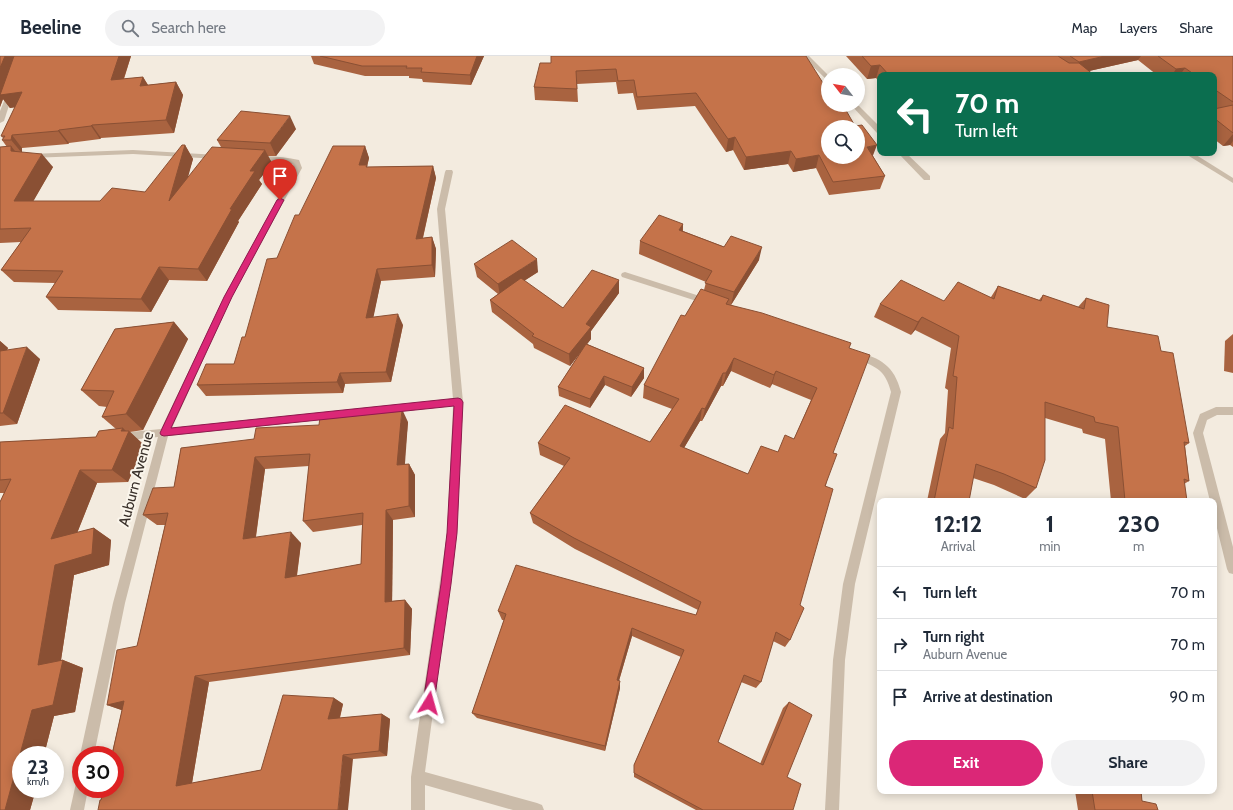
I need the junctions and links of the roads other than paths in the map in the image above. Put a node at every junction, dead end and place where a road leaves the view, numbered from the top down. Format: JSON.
{"nodes":[{"id":1,"x":805,"y":56,"type":"edge"},
{"id":2,"x":821,"y":72,"type":"edge"},
{"id":3,"x":13,"y":85,"type":"edge"},
{"id":4,"x":861,"y":112,"type":"edge"},
{"id":5,"x":0,"y":121,"type":"edge"},
{"id":6,"x":877,"y":128,"type":"edge"},
{"id":7,"x":23,"y":156,"type":"edge"},
{"id":8,"x":905,"y":156,"type":"edge"},
{"id":9,"x":1193,"y":156,"type":"edge"},
{"id":10,"x":223,"y":157,"type":"edge"},
{"id":11,"x":247,"y":158,"type":"edge"},
{"id":12,"x":448,"y":172,"type":"dead end"},
{"id":13,"x":927,"y":178,"type":"dead end"},
{"id":14,"x":1233,"y":181,"type":"edge"},
{"id":15,"x":625,"y":275,"type":"dead end"},
{"id":16,"x":719,"y":305,"type":"edge"},
{"id":17,"x":845,"y":351,"type":"edge"},
{"id":18,"x":458,"y":402,"type":"junction"},
{"id":19,"x":1233,"y":411,"type":"edge"},
{"id":20,"x":164,"y":433,"type":"junction"},
{"id":21,"x":109,"y":439,"type":"edge"},
{"id":22,"x":1215,"y":498,"type":"edge"},
{"id":23,"x":1217,"y":506,"type":"edge"},
{"id":24,"x":1233,"y":568,"type":"edge"},
{"id":25,"x":89,"y":746,"type":"edge"},
{"id":26,"x":418,"y":777,"type":"junction"},
{"id":27,"x":79,"y":798,"type":"edge"},
{"id":28,"x":77,"y":810,"type":"edge"},
{"id":29,"x":418,"y":810,"type":"edge"},
{"id":30,"x":537,"y":810,"type":"edge"},
{"id":31,"x":832,"y":810,"type":"edge"}],
"edges":[{"from":1,"to":2,"type":"street"},
{"from":3,"to":5,"type":"street"},
{"from":4,"to":6,"type":"street"},
{"from":7,"to":10,"type":"street"},
{"from":8,"to":13,"type":"street"},
{"from":9,"to":14,"type":"street"},
{"from":11,"to":20,"type":"street","name":"Auburn Avenue"},
{"from":12,"to":18,"type":"street"},
{"from":15,"to":16,"type":"street"},
{"from":17,"to":31,"type":"street"},
{"from":18,"to":20,"type":"street"},
{"from":18,"to":26,"type":"street"},
{"from":19,"to":22,"type":"street"},
{"from":20,"to":21,"type":"street"},
{"from":20,"to":25,"type":"street","name":"Auburn Avenue"},
{"from":23,"to":24,"type":"street"},
{"from":26,"to":29,"type":"street"},
{"from":26,"to":30,"type":"street"},
{"from":27,"to":28,"type":"street"}]}
